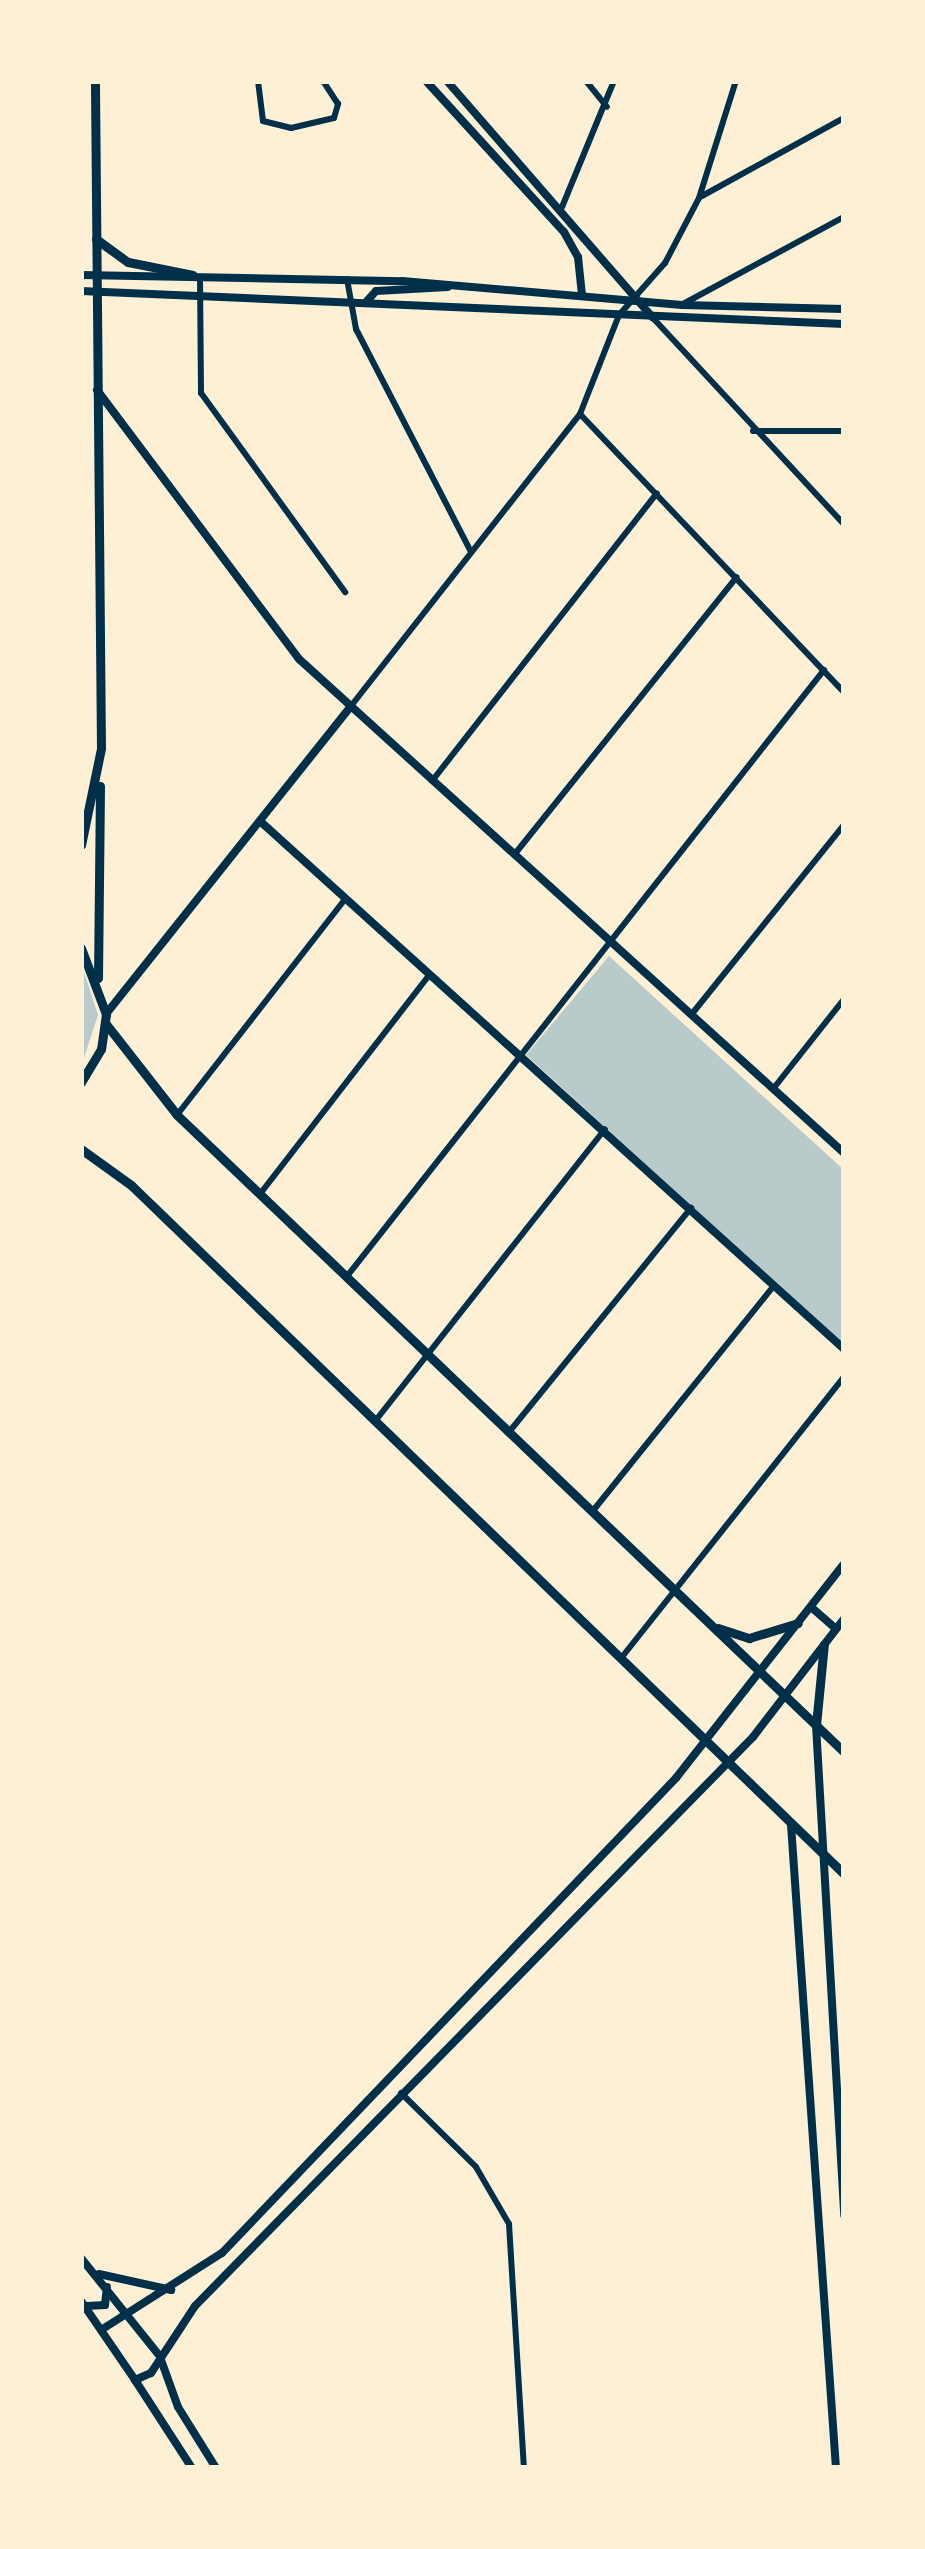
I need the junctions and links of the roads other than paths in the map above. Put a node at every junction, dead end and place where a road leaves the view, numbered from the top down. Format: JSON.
{"nodes":[{"id":1,"x":95,"y":81,"type":"edge"},
{"id":2,"x":257,"y":81,"type":"edge"},
{"id":3,"x":322,"y":81,"type":"edge"},
{"id":4,"x":426,"y":81,"type":"edge"},
{"id":5,"x":448,"y":81,"type":"edge"},
{"id":6,"x":586,"y":81,"type":"edge"},
{"id":7,"x":596,"y":81,"type":"edge"},
{"id":8,"x":614,"y":81,"type":"edge"},
{"id":9,"x":736,"y":81,"type":"edge"},
{"id":10,"x":597,"y":94,"type":"junction"},
{"id":11,"x":607,"y":107,"type":"junction"},
{"id":12,"x":844,"y":118,"type":"edge"},
{"id":13,"x":490,"y":127,"type":"junction"},
{"id":14,"x":477,"y":139,"type":"junction"},
{"id":15,"x":698,"y":198,"type":"junction"},
{"id":16,"x":562,"y":207,"type":"junction"},
{"id":17,"x":844,"y":218,"type":"edge"},
{"id":18,"x":96,"y":239,"type":"junction"},
{"id":19,"x":81,"y":275,"type":"edge"},
{"id":20,"x":96,"y":275,"type":"junction"},
{"id":21,"x":197,"y":275,"type":"junction"},
{"id":22,"x":347,"y":279,"type":"junction"},
{"id":23,"x":455,"y":285,"type":"junction"},
{"id":24,"x":81,"y":291,"type":"edge"},
{"id":25,"x":95,"y":292,"type":"junction"},
{"id":26,"x":582,"y":293,"type":"junction"},
{"id":27,"x":200,"y":295,"type":"junction"},
{"id":28,"x":634,"y":296,"type":"junction"},
{"id":29,"x":346,"y":301,"type":"junction"},
{"id":30,"x":367,"y":301,"type":"junction"},
{"id":31,"x":682,"y":305,"type":"junction"},
{"id":32,"x":844,"y":309,"type":"edge"},
{"id":33,"x":619,"y":316,"type":"junction"},
{"id":34,"x":653,"y":318,"type":"junction"},
{"id":35,"x":844,"y":324,"type":"edge"},
{"id":36,"x":95,"y":387,"type":"junction"},
{"id":37,"x":580,"y":413,"type":"junction"},
{"id":38,"x":753,"y":431,"type":"junction"},
{"id":39,"x":844,"y":431,"type":"edge"},
{"id":40,"x":657,"y":493,"type":"junction"},
{"id":41,"x":844,"y":524,"type":"edge"},
{"id":42,"x":471,"y":552,"type":"junction"},
{"id":43,"x":736,"y":577,"type":"junction"},
{"id":44,"x":345,"y":592,"type":"dead end"},
{"id":45,"x":824,"y":670,"type":"junction"},
{"id":46,"x":844,"y":692,"type":"edge"},
{"id":47,"x":351,"y":706,"type":"junction"},
{"id":48,"x":100,"y":748,"type":"junction"},
{"id":49,"x":433,"y":781,"type":"junction"},
{"id":50,"x":261,"y":822,"type":"junction"},
{"id":51,"x":844,"y":825,"type":"edge"},
{"id":52,"x":81,"y":845,"type":"edge"},
{"id":53,"x":514,"y":855,"type":"junction"},
{"id":54,"x":346,"y":898,"type":"junction"},
{"id":55,"x":607,"y":938,"type":"junction"},
{"id":56,"x":81,"y":948,"type":"edge"},
{"id":57,"x":430,"y":974,"type":"junction"},
{"id":58,"x":98,"y":978,"type":"junction"},
{"id":59,"x":844,"y":999,"type":"edge"},
{"id":60,"x":691,"y":1016,"type":"junction"},
{"id":61,"x":106,"y":1019,"type":"junction"},
{"id":62,"x":521,"y":1055,"type":"junction"},
{"id":63,"x":81,"y":1082,"type":"edge"},
{"id":64,"x":773,"y":1089,"type":"junction"},
{"id":65,"x":177,"y":1114,"type":"junction"},
{"id":66,"x":605,"y":1130,"type":"junction"},
{"id":67,"x":81,"y":1149,"type":"edge"},
{"id":68,"x":844,"y":1154,"type":"edge"},
{"id":69,"x":260,"y":1194,"type":"junction"},
{"id":70,"x":692,"y":1208,"type":"junction"},
{"id":71,"x":346,"y":1277,"type":"junction"},
{"id":72,"x":775,"y":1286,"type":"junction"},
{"id":73,"x":844,"y":1349,"type":"edge"},
{"id":74,"x":429,"y":1357,"type":"junction"},
{"id":75,"x":844,"y":1377,"type":"edge"},
{"id":76,"x":374,"y":1423,"type":"junction"},
{"id":77,"x":509,"y":1432,"type":"junction"},
{"id":78,"x":592,"y":1512,"type":"junction"},
{"id":79,"x":844,"y":1564,"type":"edge"},
{"id":80,"x":675,"y":1592,"type":"junction"},
{"id":81,"x":811,"y":1607,"type":"junction"},
{"id":82,"x":844,"y":1619,"type":"edge"},
{"id":83,"x":798,"y":1623,"type":"junction"},
{"id":84,"x":708,"y":1624,"type":"junction"},
{"id":85,"x":836,"y":1630,"type":"junction"},
{"id":86,"x":824,"y":1644,"type":"junction"},
{"id":87,"x":620,"y":1660,"type":"junction"},
{"id":88,"x":763,"y":1675,"type":"junction"},
{"id":89,"x":783,"y":1695,"type":"junction"},
{"id":90,"x":816,"y":1725,"type":"junction"},
{"id":91,"x":706,"y":1743,"type":"junction"},
{"id":92,"x":844,"y":1752,"type":"edge"},
{"id":93,"x":727,"y":1763,"type":"junction"},
{"id":94,"x":791,"y":1825,"type":"junction"},
{"id":95,"x":826,"y":1858,"type":"junction"},
{"id":96,"x":844,"y":1874,"type":"edge"},
{"id":97,"x":499,"y":1964,"type":"junction"},
{"id":98,"x":512,"y":1978,"type":"junction"},
{"id":99,"x":400,"y":2092,"type":"junction"},
{"id":100,"x":842,"y":2160,"type":"edge"},
{"id":101,"x":844,"y":2215,"type":"edge"},
{"id":102,"x":81,"y":2258,"type":"edge"},
{"id":103,"x":94,"y":2272,"type":"junction"},
{"id":104,"x":106,"y":2284,"type":"junction"},
{"id":105,"x":172,"y":2290,"type":"junction"},
{"id":106,"x":81,"y":2301,"type":"edge"},
{"id":107,"x":128,"y":2310,"type":"junction"},
{"id":108,"x":101,"y":2330,"type":"junction"},
{"id":109,"x":160,"y":2356,"type":"junction"},
{"id":110,"x":135,"y":2380,"type":"junction"},
{"id":111,"x":844,"y":2405,"type":"edge"},
{"id":112,"x":832,"y":2406,"type":"junction"},
{"id":113,"x":192,"y":2468,"type":"edge"},
{"id":114,"x":216,"y":2468,"type":"edge"},
{"id":115,"x":524,"y":2468,"type":"edge"},
{"id":116,"x":836,"y":2468,"type":"edge"}],
"edges":[{"from":1,"to":18,"type":"main road"},
{"from":2,"to":3,"type":"street"},
{"from":4,"to":14,"type":"street"},
{"from":5,"to":13,"type":"street"},
{"from":6,"to":10,"type":"street"},
{"from":7,"to":10,"type":"street"},
{"from":8,"to":11,"type":"street"},
{"from":9,"to":15,"type":"street"},
{"from":10,"to":11,"type":"street"},
{"from":11,"to":16,"type":"street"},
{"from":12,"to":15,"type":"street"},
{"from":13,"to":14,"type":"street"},
{"from":13,"to":16,"type":"street"},
{"from":14,"to":26,"type":"street"},
{"from":15,"to":28,"type":"street"},
{"from":16,"to":28,"type":"street"},
{"from":17,"to":31,"type":"street"},
{"from":18,"to":20,"type":"main road"},
{"from":18,"to":21,"type":"main road"},
{"from":19,"to":20,"type":"street"},
{"from":20,"to":21,"type":"street"},
{"from":20,"to":25,"type":"main road"},
{"from":21,"to":22,"type":"street"},
{"from":21,"to":27,"type":"street"},
{"from":22,"to":23,"type":"street"},
{"from":22,"to":29,"type":"street"},
{"from":23,"to":26,"type":"street"},
{"from":23,"to":30,"type":"street"},
{"from":24,"to":25,"type":"street"},
{"from":25,"to":27,"type":"street"},
{"from":25,"to":36,"type":"main road"},
{"from":26,"to":28,"type":"street"},
{"from":27,"to":29,"type":"street"},
{"from":27,"to":44,"type":"street"},
{"from":28,"to":31,"type":"street"},
{"from":28,"to":33,"type":"street"},
{"from":28,"to":34,"type":"street"},
{"from":29,"to":30,"type":"street"},
{"from":29,"to":42,"type":"street"},
{"from":30,"to":33,"type":"street"},
{"from":31,"to":32,"type":"street"},
{"from":33,"to":34,"type":"street"},
{"from":33,"to":37,"type":"street"},
{"from":34,"to":35,"type":"street"},
{"from":34,"to":38,"type":"street"},
{"from":36,"to":47,"type":"street"},
{"from":36,"to":48,"type":"main road"},
{"from":37,"to":40,"type":"street"},
{"from":37,"to":42,"type":"street"},
{"from":38,"to":39,"type":"street"},
{"from":38,"to":41,"type":"street"},
{"from":40,"to":43,"type":"street"},
{"from":40,"to":49,"type":"street"},
{"from":42,"to":47,"type":"street"},
{"from":43,"to":45,"type":"street"},
{"from":43,"to":53,"type":"street"},
{"from":45,"to":46,"type":"street"},
{"from":45,"to":55,"type":"street"},
{"from":47,"to":49,"type":"street"},
{"from":47,"to":50,"type":"street"},
{"from":48,"to":52,"type":"main road"},
{"from":48,"to":58,"type":"main road"},
{"from":49,"to":53,"type":"street"},
{"from":50,"to":54,"type":"street"},
{"from":50,"to":61,"type":"street"},
{"from":51,"to":60,"type":"street"},
{"from":53,"to":55,"type":"street"},
{"from":54,"to":57,"type":"street"},
{"from":54,"to":65,"type":"street"},
{"from":55,"to":60,"type":"street"},
{"from":55,"to":62,"type":"street"},
{"from":56,"to":58,"type":"main road"},
{"from":57,"to":62,"type":"street"},
{"from":57,"to":69,"type":"street"},
{"from":58,"to":61,"type":"main road"},
{"from":59,"to":64,"type":"street"},
{"from":60,"to":64,"type":"street"},
{"from":61,"to":63,"type":"main road"},
{"from":61,"to":65,"type":"main road"},
{"from":62,"to":66,"type":"street"},
{"from":62,"to":71,"type":"street"},
{"from":64,"to":68,"type":"street"},
{"from":65,"to":69,"type":"main road"},
{"from":66,"to":70,"type":"street"},
{"from":66,"to":74,"type":"street"},
{"from":67,"to":76,"type":"main road"},
{"from":69,"to":71,"type":"main road"},
{"from":70,"to":72,"type":"street"},
{"from":70,"to":77,"type":"street"},
{"from":71,"to":74,"type":"main road"},
{"from":72,"to":73,"type":"street"},
{"from":72,"to":78,"type":"street"},
{"from":74,"to":76,"type":"street"},
{"from":74,"to":77,"type":"main road"},
{"from":75,"to":80,"type":"street"},
{"from":76,"to":87,"type":"main road"},
{"from":77,"to":78,"type":"main road"},
{"from":78,"to":80,"type":"main road"},
{"from":79,"to":81,"type":"street"},
{"from":80,"to":84,"type":"main road"},
{"from":80,"to":87,"type":"street"},
{"from":81,"to":83,"type":"street"},
{"from":81,"to":85,"type":"street"},
{"from":82,"to":85,"type":"street"},
{"from":83,"to":84,"type":"main road"},
{"from":83,"to":88,"type":"street"},
{"from":84,"to":88,"type":"main road"},
{"from":85,"to":86,"type":"street"},
{"from":86,"to":89,"type":"street"},
{"from":86,"to":90,"type":"main road"},
{"from":87,"to":91,"type":"main road"},
{"from":88,"to":89,"type":"main road"},
{"from":88,"to":91,"type":"street"},
{"from":89,"to":90,"type":"main road"},
{"from":89,"to":93,"type":"street"},
{"from":90,"to":92,"type":"main road"},
{"from":90,"to":95,"type":"street"},
{"from":91,"to":93,"type":"main road"},
{"from":91,"to":97,"type":"street"},
{"from":93,"to":94,"type":"main road"},
{"from":93,"to":98,"type":"street"},
{"from":94,"to":95,"type":"main road"},
{"from":94,"to":112,"type":"street"},
{"from":95,"to":96,"type":"main road"},
{"from":95,"to":100,"type":"street"},
{"from":97,"to":98,"type":"street"},
{"from":97,"to":105,"type":"street"},
{"from":98,"to":99,"type":"street"},
{"from":99,"to":109,"type":"street"},
{"from":99,"to":115,"type":"street"},
{"from":100,"to":101,"type":"street"},
{"from":102,"to":103,"type":"street"},
{"from":103,"to":104,"type":"street"},
{"from":103,"to":105,"type":"street"},
{"from":104,"to":106,"type":"street"},
{"from":104,"to":107,"type":"street"},
{"from":105,"to":107,"type":"street"},
{"from":106,"to":108,"type":"street"},
{"from":107,"to":108,"type":"street"},
{"from":107,"to":109,"type":"street"},
{"from":108,"to":110,"type":"street"},
{"from":109,"to":110,"type":"street"},
{"from":109,"to":114,"type":"street"},
{"from":110,"to":113,"type":"street"},
{"from":111,"to":112,"type":"street"},
{"from":112,"to":116,"type":"street"}]}
